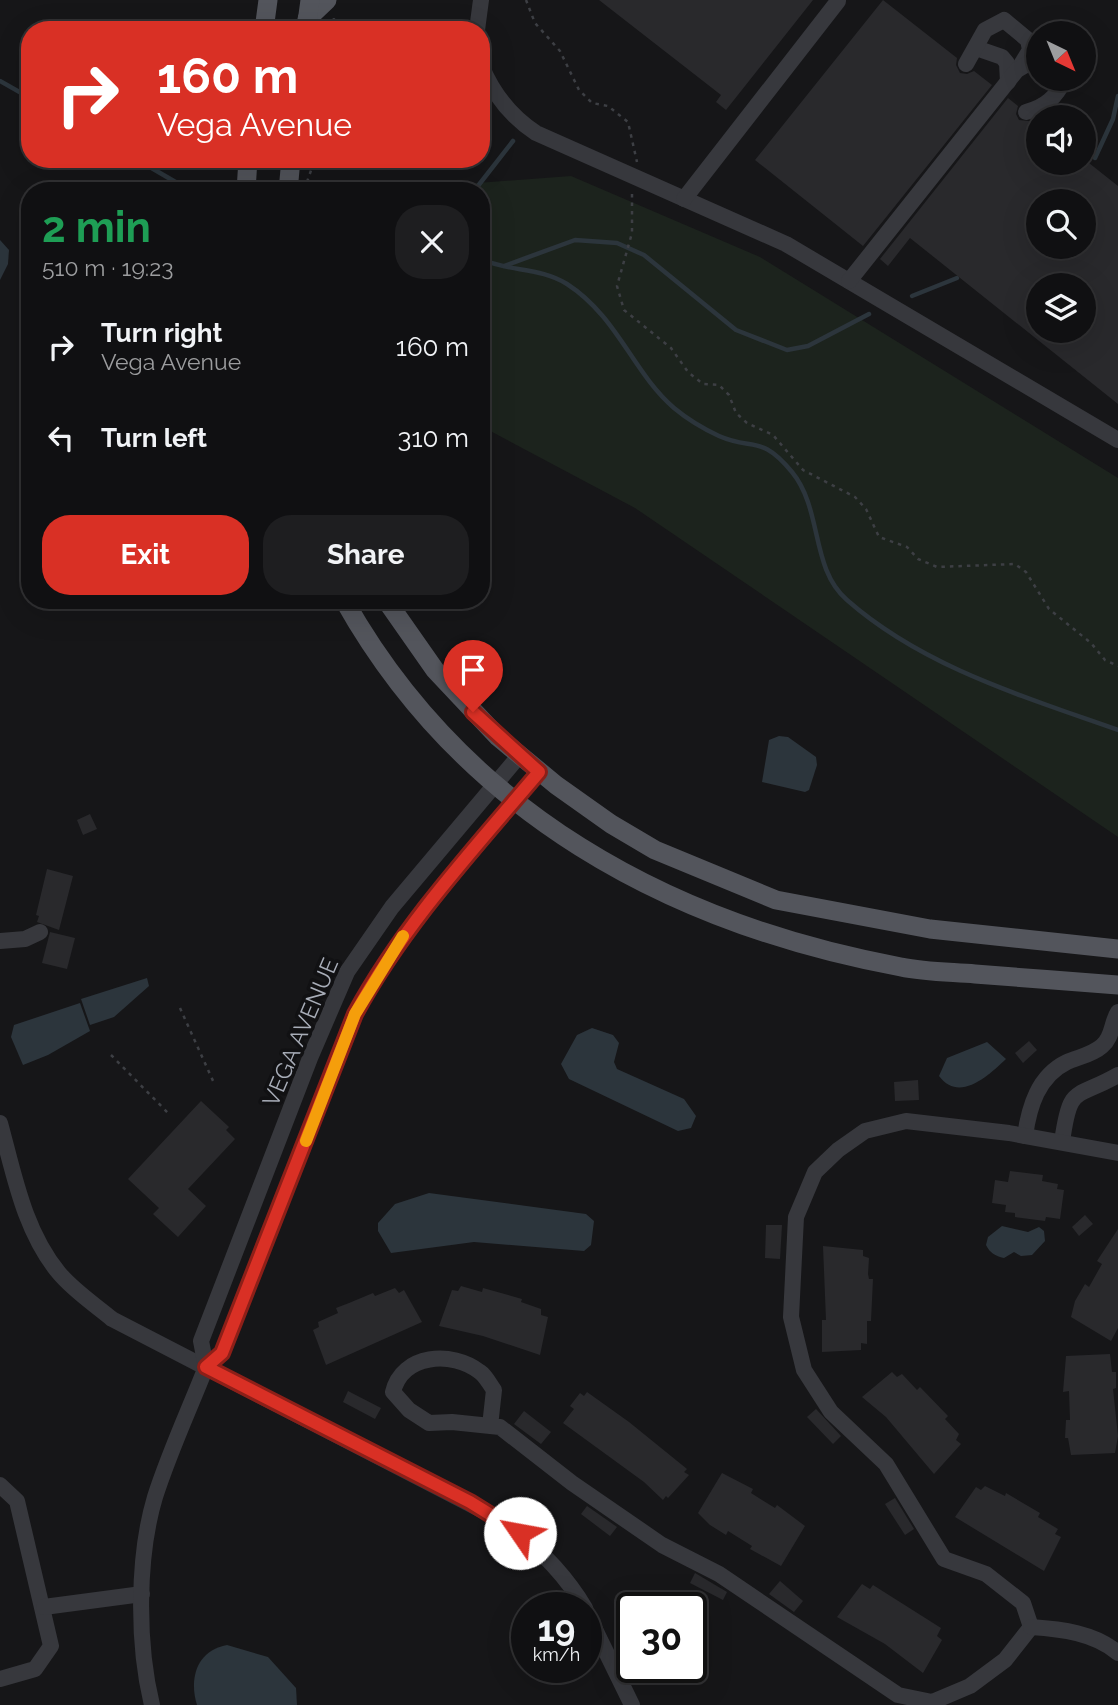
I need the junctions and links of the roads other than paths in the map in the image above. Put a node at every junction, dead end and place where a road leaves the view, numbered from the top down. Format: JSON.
{"nodes":[{"id":1,"x":268,"y":0,"type":"edge"},
{"id":2,"x":327,"y":0,"type":"edge"},
{"id":3,"x":481,"y":0,"type":"edge"},
{"id":4,"x":838,"y":1,"type":"edge"},
{"id":5,"x":308,"y":16,"type":"edge"},
{"id":6,"x":265,"y":21,"type":"edge"},
{"id":7,"x":478,"y":21,"type":"edge"},
{"id":8,"x":976,"y":48,"type":"junction"},
{"id":9,"x":966,"y":64,"type":"dead end"},
{"id":10,"x":1026,"y":68,"type":"edge"},
{"id":11,"x":1013,"y":76,"type":"junction"},
{"id":12,"x":490,"y":81,"type":"edge"},
{"id":13,"x":1059,"y":91,"type":"edge"},
{"id":14,"x":1045,"y":105,"type":"edge"},
{"id":15,"x":684,"y":199,"type":"junction"},
{"id":16,"x":849,"y":281,"type":"junction"},
{"id":17,"x":1118,"y":440,"type":"edge"},
{"id":18,"x":350,"y":609,"type":"edge"},
{"id":19,"x":392,"y":609,"type":"edge"},
{"id":20,"x":519,"y":756,"type":"junction"},
{"id":21,"x":539,"y":772,"type":"junction"},
{"id":22,"x":495,"y":783,"type":"junction"},
{"id":23,"x":515,"y":800,"type":"junction"},
{"id":24,"x":40,"y":932,"type":"dead end"},
{"id":25,"x":0,"y":941,"type":"edge"},
{"id":26,"x":1118,"y":949,"type":"edge"},
{"id":27,"x":1118,"y":985,"type":"edge"},
{"id":28,"x":1118,"y":1012,"type":"edge"},
{"id":29,"x":1118,"y":1075,"type":"edge"},
{"id":30,"x":0,"y":1123,"type":"edge"},
{"id":31,"x":1025,"y":1136,"type":"junction"},
{"id":32,"x":1062,"y":1142,"type":"junction"},
{"id":33,"x":1118,"y":1153,"type":"edge"},
{"id":34,"x":206,"y":1367,"type":"junction"},
{"id":35,"x":490,"y":1426,"type":"junction"},
{"id":36,"x":0,"y":1485,"type":"edge"},
{"id":37,"x":572,"y":1592,"type":"edge"},
{"id":38,"x":142,"y":1594,"type":"junction"},
{"id":39,"x":44,"y":1607,"type":"junction"},
{"id":40,"x":1031,"y":1628,"type":"junction"},
{"id":41,"x":602,"y":1644,"type":"edge"},
{"id":42,"x":1118,"y":1653,"type":"edge"},
{"id":43,"x":0,"y":1679,"type":"edge"},
{"id":44,"x":152,"y":1705,"type":"edge"},
{"id":45,"x":632,"y":1705,"type":"edge"}],
"edges":[{"from":1,"to":6,"type":"main road"},
{"from":2,"to":5,"type":"main road"},
{"from":3,"to":7,"type":"street"},
{"from":4,"to":15,"type":"street"},
{"from":8,"to":9,"type":"street"},
{"from":8,"to":11,"type":"street"},
{"from":8,"to":11,"type":"street"},
{"from":10,"to":11,"type":"street"},
{"from":11,"to":16,"type":"street"},
{"from":12,"to":15,"type":"street"},
{"from":13,"to":14,"type":"street"},
{"from":15,"to":16,"type":"street"},
{"from":16,"to":17,"type":"street"},
{"from":18,"to":22,"type":"main road"},
{"from":19,"to":20,"type":"main road"},
{"from":20,"to":21,"type":"main road"},
{"from":20,"to":22,"type":"street","name":"VEGA AVENUE"},
{"from":21,"to":23,"type":"street","name":"VEGA AVENUE"},
{"from":21,"to":26,"type":"main road"},
{"from":22,"to":23,"type":"main road"},
{"from":22,"to":34,"type":"street","name":"VEGA AVENUE"},
{"from":23,"to":27,"type":"main road"},
{"from":23,"to":34,"type":"street","name":"VEGA AVENUE"},
{"from":24,"to":25,"type":"street"},
{"from":28,"to":31,"type":"street"},
{"from":29,"to":32,"type":"street"},
{"from":30,"to":34,"type":"street"},
{"from":31,"to":32,"type":"street"},
{"from":31,"to":40,"type":"street"},
{"from":32,"to":33,"type":"street"},
{"from":34,"to":37,"type":"street"},
{"from":34,"to":38,"type":"street","name":"VEGA AVENUE"},
{"from":35,"to":35,"type":"street"},
{"from":35,"to":40,"type":"street"},
{"from":36,"to":39,"type":"street"},
{"from":38,"to":39,"type":"street"},
{"from":38,"to":44,"type":"street","name":"VEGA AVENUE"},
{"from":39,"to":43,"type":"street"},
{"from":40,"to":42,"type":"street"},
{"from":41,"to":45,"type":"street"}]}
